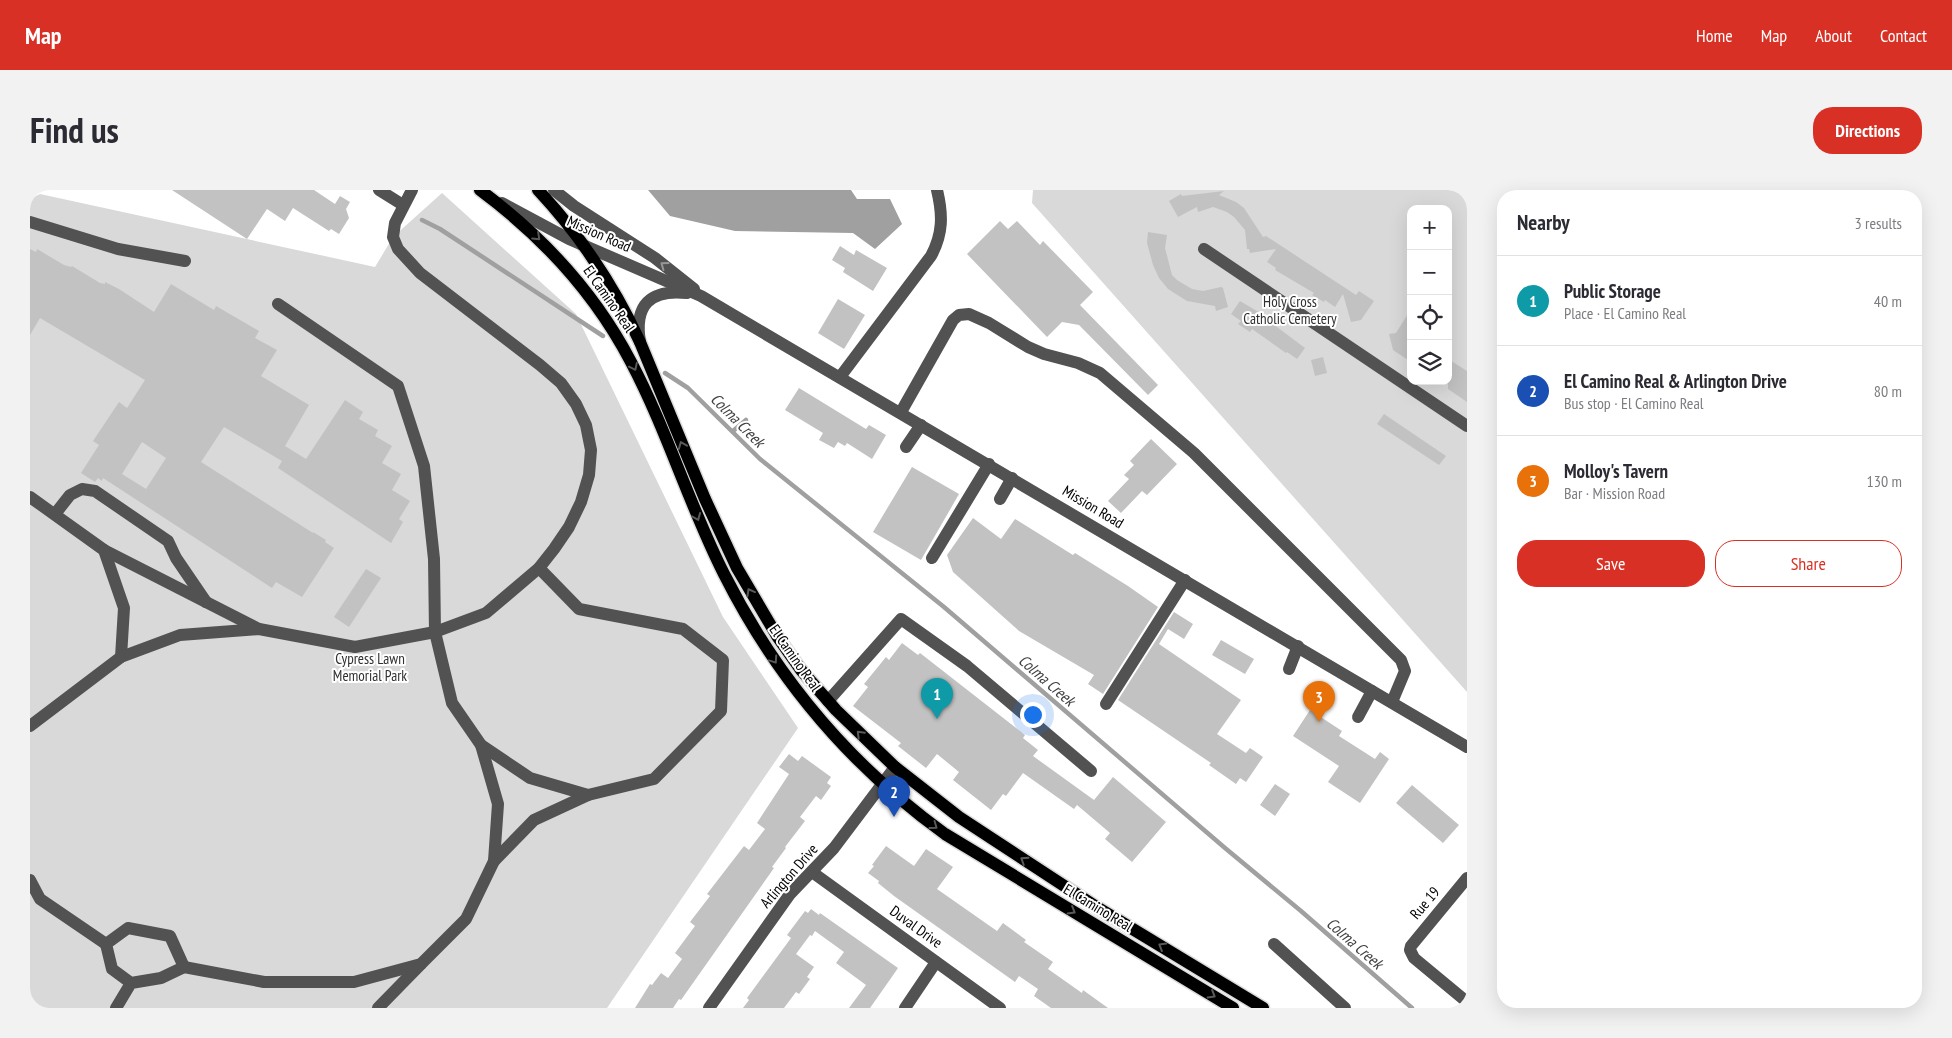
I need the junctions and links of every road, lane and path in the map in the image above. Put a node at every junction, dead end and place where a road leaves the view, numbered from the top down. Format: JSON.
{"nodes":[{"id":1,"x":379,"y":190,"type":"edge"},
{"id":2,"x":412,"y":190,"type":"edge"},
{"id":3,"x":538,"y":190,"type":"edge"},
{"id":4,"x":554,"y":190,"type":"edge"},
{"id":5,"x":937,"y":190,"type":"edge"},
{"id":6,"x":483,"y":192,"type":"edge"},
{"id":7,"x":403,"y":205,"type":"junction"},
{"id":8,"x":30,"y":222,"type":"edge"},
{"id":9,"x":583,"y":246,"type":"junction"},
{"id":10,"x":1204,"y":248,"type":"dead end"},
{"id":11,"x":185,"y":261,"type":"dead end"},
{"id":12,"x":702,"y":296,"type":"junction"},
{"id":13,"x":278,"y":304,"type":"dead end"},
{"id":14,"x":640,"y":342,"type":"junction"},
{"id":15,"x":840,"y":377,"type":"junction"},
{"id":16,"x":901,"y":412,"type":"junction"},
{"id":17,"x":921,"y":424,"type":"junction"},
{"id":18,"x":1467,"y":426,"type":"edge"},
{"id":19,"x":906,"y":447,"type":"dead end"},
{"id":20,"x":989,"y":464,"type":"junction"},
{"id":21,"x":1012,"y":478,"type":"junction"},
{"id":22,"x":30,"y":496,"type":"edge"},
{"id":23,"x":1000,"y":499,"type":"dead end"},
{"id":24,"x":55,"y":514,"type":"junction"},
{"id":25,"x":104,"y":550,"type":"junction"},
{"id":26,"x":932,"y":558,"type":"dead end"},
{"id":27,"x":540,"y":568,"type":"junction"},
{"id":28,"x":1185,"y":580,"type":"junction"},
{"id":29,"x":206,"y":602,"type":"junction"},
{"id":30,"x":259,"y":629,"type":"junction"},
{"id":31,"x":435,"y":632,"type":"junction"},
{"id":32,"x":1298,"y":646,"type":"junction"},
{"id":33,"x":121,"y":657,"type":"junction"},
{"id":34,"x":1289,"y":668,"type":"dead end"},
{"id":35,"x":1372,"y":691,"type":"junction"},
{"id":36,"x":828,"y":701,"type":"junction"},
{"id":37,"x":1392,"y":702,"type":"junction"},
{"id":38,"x":1106,"y":704,"type":"dead end"},
{"id":39,"x":1358,"y":717,"type":"dead end"},
{"id":40,"x":32,"y":724,"type":"edge"},
{"id":41,"x":30,"y":736,"type":"edge"},
{"id":42,"x":481,"y":745,"type":"junction"},
{"id":43,"x":1467,"y":747,"type":"edge"},
{"id":44,"x":896,"y":767,"type":"junction"},
{"id":45,"x":1091,"y":771,"type":"dead end"},
{"id":46,"x":883,"y":784,"type":"junction"},
{"id":47,"x":588,"y":795,"type":"junction"},
{"id":48,"x":494,"y":861,"type":"junction"},
{"id":49,"x":812,"y":872,"type":"junction"},
{"id":50,"x":1467,"y":878,"type":"edge"},
{"id":51,"x":30,"y":880,"type":"edge"},
{"id":52,"x":35,"y":898,"type":"edge"},
{"id":53,"x":106,"y":944,"type":"junction"},
{"id":54,"x":1274,"y":944,"type":"dead end"},
{"id":55,"x":936,"y":962,"type":"junction"},
{"id":56,"x":421,"y":964,"type":"junction"},
{"id":57,"x":184,"y":967,"type":"junction"},
{"id":58,"x":131,"y":984,"type":"junction"},
{"id":59,"x":1467,"y":1002,"type":"edge"},
{"id":60,"x":116,"y":1008,"type":"edge"},
{"id":61,"x":378,"y":1008,"type":"edge"},
{"id":62,"x":709,"y":1008,"type":"edge"},
{"id":63,"x":904,"y":1008,"type":"edge"},
{"id":64,"x":1000,"y":1008,"type":"edge"},
{"id":65,"x":1233,"y":1008,"type":"edge"},
{"id":66,"x":1263,"y":1008,"type":"edge"},
{"id":67,"x":1345,"y":1008,"type":"edge"}],
"edges":[{"from":1,"to":7,"type":"street"},
{"from":2,"to":7,"type":"street"},
{"from":3,"to":9,"type":"main road","name":"El Camino Real"},
{"from":12,"to":4,"type":"street","name":"Mission Road","one_way":true},
{"from":5,"to":15,"type":"street"},
{"from":6,"to":9,"type":"street","name":"Mission Road"},
{"from":6,"to":46,"type":"main road","name":"El Camino Real","one_way":true},
{"from":7,"to":27,"type":"street"},
{"from":8,"to":11,"type":"street"},
{"from":9,"to":12,"type":"street","name":"Mission Road"},
{"from":9,"to":14,"type":"main road","name":"El Camino Real"},
{"from":10,"to":18,"type":"street"},
{"from":12,"to":14,"type":"street","name":"Mission Road"},
{"from":12,"to":15,"type":"street","name":"Mission Road"},
{"from":13,"to":31,"type":"street"},
{"from":36,"to":14,"type":"main road","name":"El Camino Real","one_way":true},
{"from":15,"to":16,"type":"street","name":"Mission Road"},
{"from":16,"to":17,"type":"street","name":"Mission Road"},
{"from":16,"to":37,"type":"street"},
{"from":17,"to":19,"type":"street"},
{"from":17,"to":20,"type":"street","name":"Mission Road"},
{"from":20,"to":21,"type":"street","name":"Mission Road"},
{"from":20,"to":26,"type":"street"},
{"from":21,"to":23,"type":"street"},
{"from":21,"to":28,"type":"street","name":"Mission Road"},
{"from":22,"to":24,"type":"street"},
{"from":24,"to":25,"type":"street"},
{"from":24,"to":29,"type":"street"},
{"from":25,"to":29,"type":"street"},
{"from":25,"to":33,"type":"street"},
{"from":27,"to":31,"type":"street"},
{"from":27,"to":47,"type":"street"},
{"from":28,"to":32,"type":"street","name":"Mission Road"},
{"from":28,"to":38,"type":"street"},
{"from":29,"to":30,"type":"street"},
{"from":30,"to":31,"type":"street"},
{"from":30,"to":33,"type":"street"},
{"from":31,"to":42,"type":"street"},
{"from":32,"to":34,"type":"street"},
{"from":32,"to":35,"type":"street","name":"Mission Road"},
{"from":33,"to":40,"type":"street"},
{"from":35,"to":37,"type":"street","name":"Mission Road"},
{"from":35,"to":39,"type":"street"},
{"from":44,"to":36,"type":"main road","name":"El Camino Real","one_way":true},
{"from":36,"to":45,"type":"street"},
{"from":37,"to":43,"type":"street","name":"Mission Road"},
{"from":40,"to":41,"type":"street"},
{"from":42,"to":47,"type":"street"},
{"from":42,"to":48,"type":"street"},
{"from":44,"to":46,"type":"street","name":"Arlington Drive"},
{"from":66,"to":44,"type":"main road","name":"El Camino Real","one_way":true},
{"from":46,"to":49,"type":"street","name":"Arlington Drive"},
{"from":46,"to":65,"type":"main road","name":"El Camino Real","one_way":true},
{"from":47,"to":48,"type":"street"},
{"from":48,"to":56,"type":"street"},
{"from":49,"to":55,"type":"street","name":"Duval Drive"},
{"from":49,"to":62,"type":"street","name":"Arlington Drive"},
{"from":50,"to":59,"type":"street","name":"Rue 19"},
{"from":51,"to":52,"type":"street"},
{"from":52,"to":53,"type":"street"},
{"from":53,"to":57,"type":"street"},
{"from":53,"to":58,"type":"street"},
{"from":54,"to":67,"type":"street"},
{"from":55,"to":63,"type":"street"},
{"from":55,"to":64,"type":"street","name":"Duval Drive"},
{"from":56,"to":57,"type":"street"},
{"from":56,"to":61,"type":"street"},
{"from":57,"to":58,"type":"street"},
{"from":58,"to":60,"type":"street"}]}
